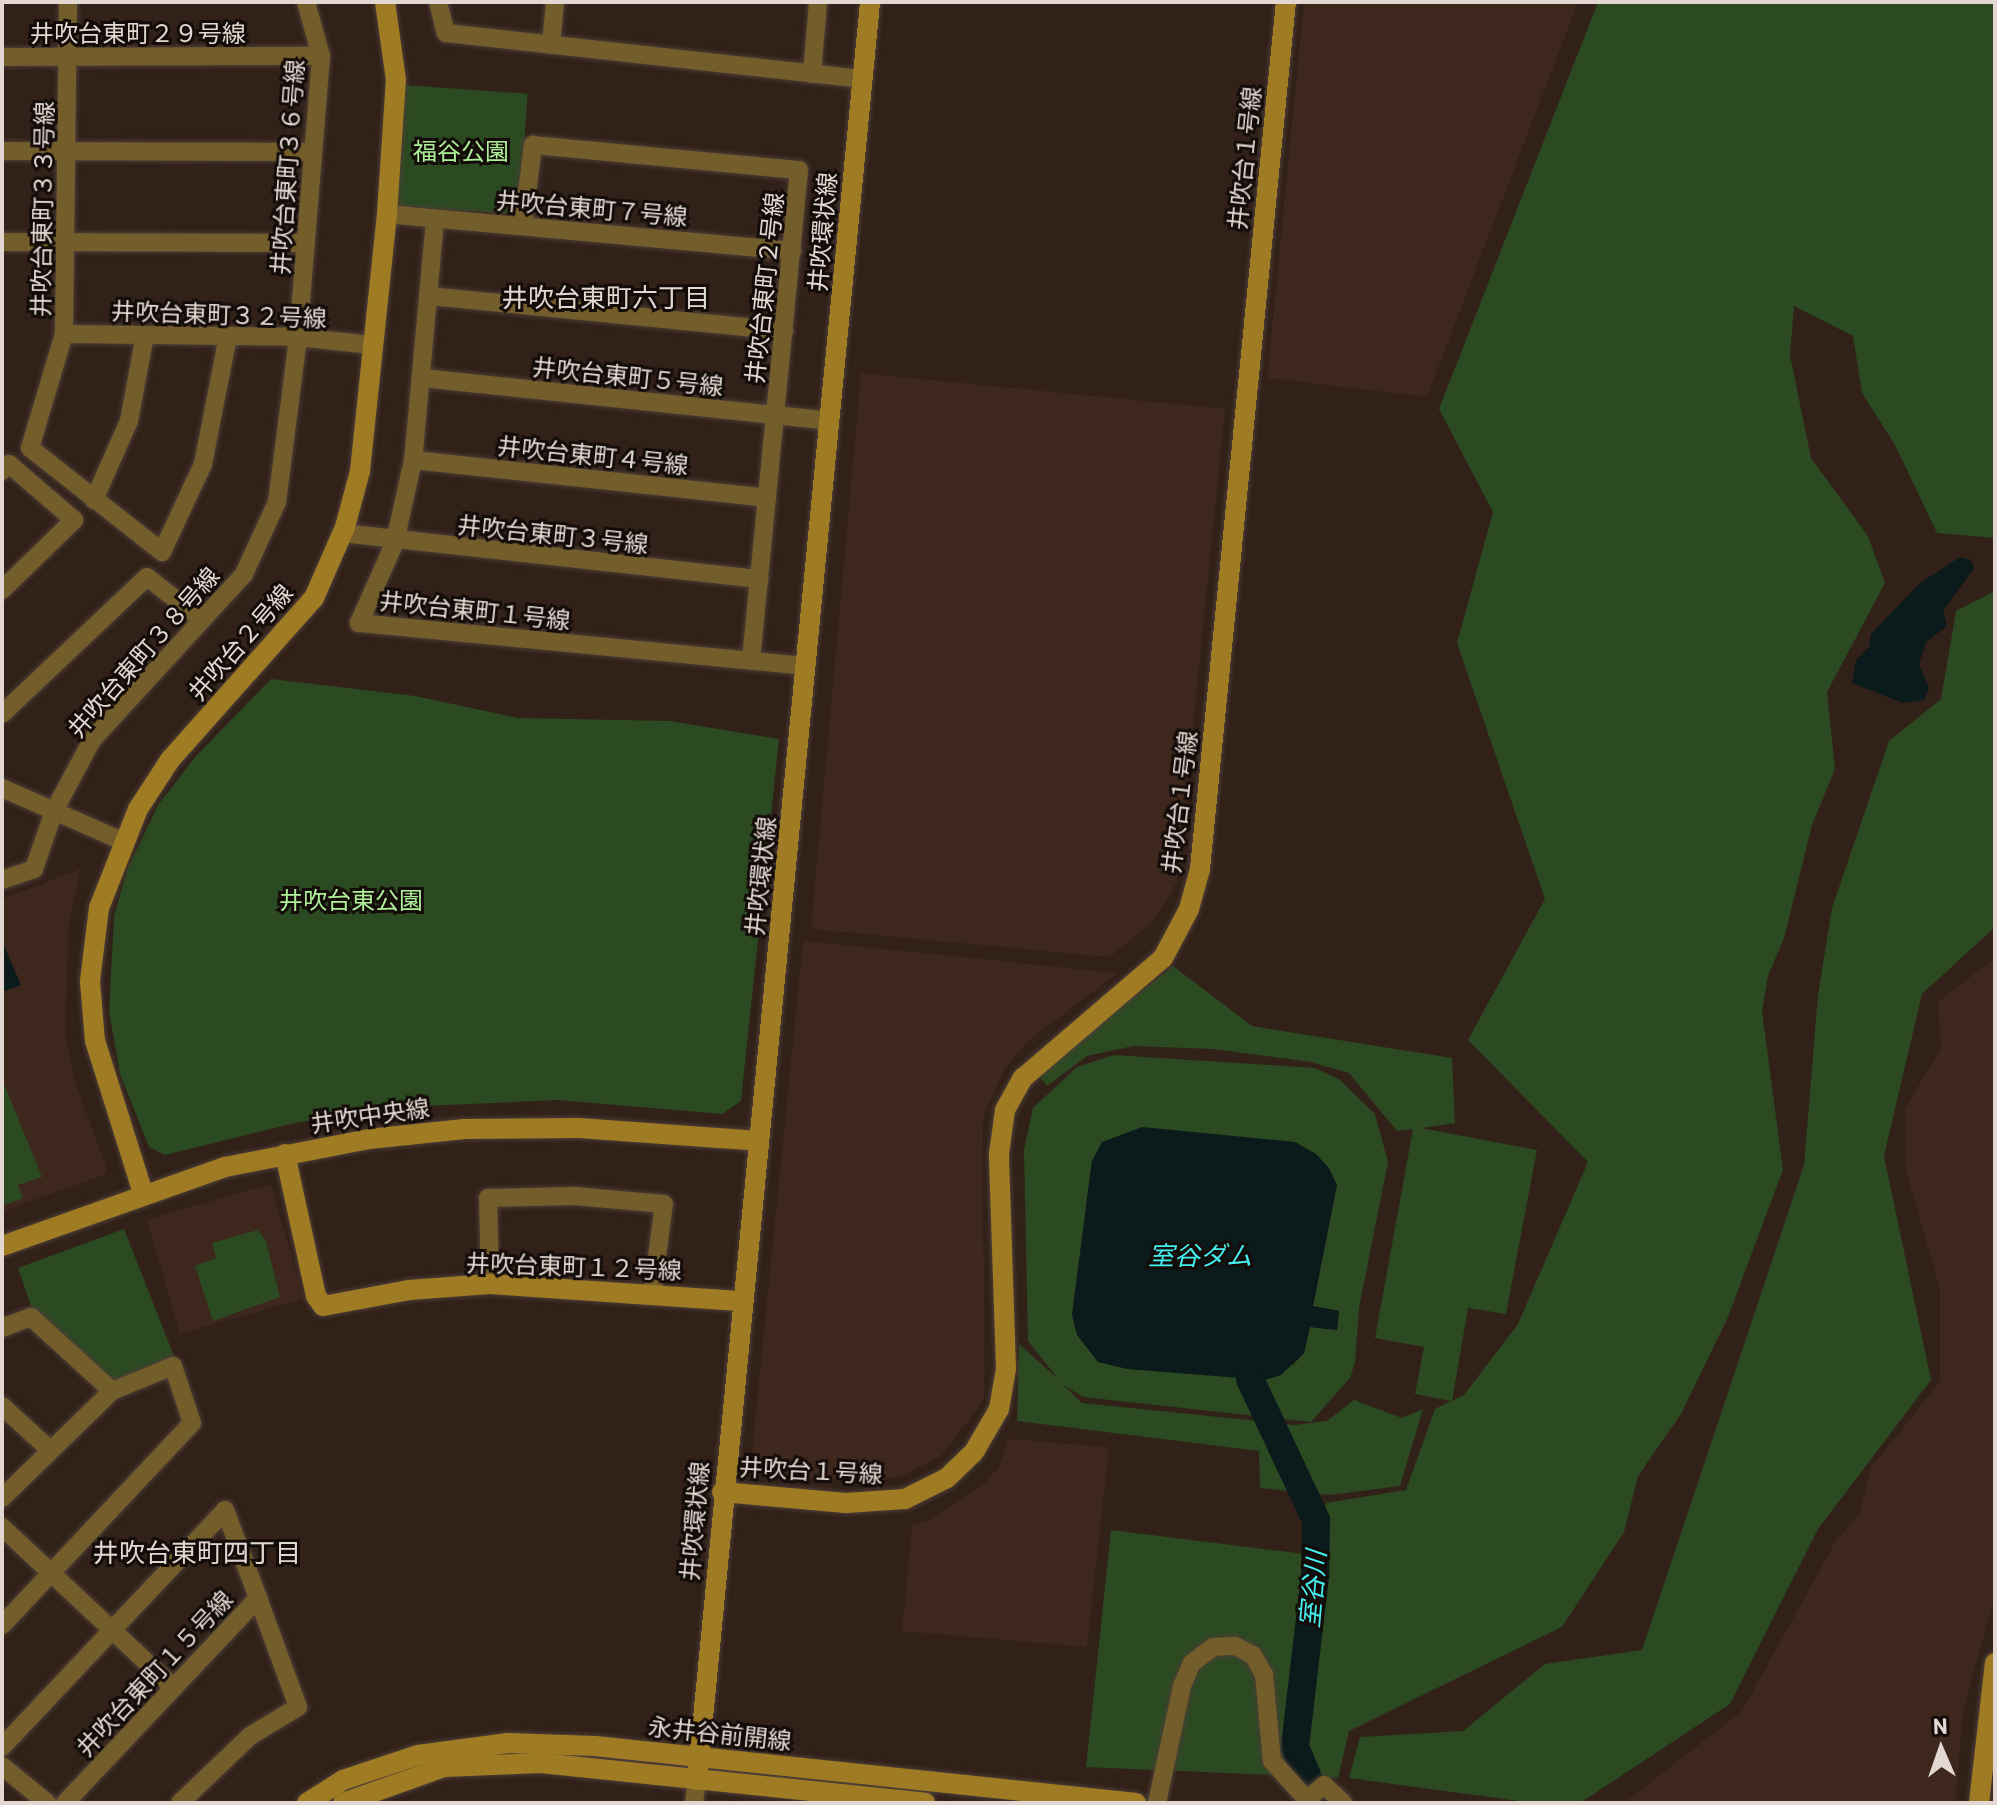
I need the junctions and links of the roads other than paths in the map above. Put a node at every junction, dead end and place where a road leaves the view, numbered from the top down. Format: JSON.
{"nodes":[{"id":1,"x":68,"y":2,"type":"edge"},
{"id":2,"x":306,"y":2,"type":"edge"},
{"id":3,"x":385,"y":2,"type":"edge"},
{"id":4,"x":438,"y":2,"type":"edge"},
{"id":5,"x":555,"y":2,"type":"edge"},
{"id":6,"x":818,"y":2,"type":"edge"},
{"id":7,"x":870,"y":2,"type":"edge"},
{"id":8,"x":1286,"y":2,"type":"edge"},
{"id":9,"x":551,"y":45,"type":"junction"},
{"id":10,"x":321,"y":56,"type":"junction"},
{"id":11,"x":2,"y":57,"type":"edge"},
{"id":12,"x":67,"y":57,"type":"junction"},
{"id":13,"x":812,"y":74,"type":"junction"},
{"id":14,"x":863,"y":79,"type":"junction"},
{"id":15,"x":2,"y":151,"type":"edge"},
{"id":16,"x":67,"y":151,"type":"junction"},
{"id":17,"x":312,"y":152,"type":"junction"},
{"id":18,"x":387,"y":214,"type":"junction"},
{"id":19,"x":435,"y":220,"type":"junction"},
{"id":20,"x":523,"y":225,"type":"junction"},
{"id":21,"x":2,"y":242,"type":"edge"},
{"id":22,"x":69,"y":242,"type":"junction"},
{"id":23,"x":306,"y":243,"type":"junction"},
{"id":24,"x":792,"y":251,"type":"junction"},
{"id":25,"x":429,"y":296,"type":"junction"},
{"id":26,"x":784,"y":331,"type":"junction"},
{"id":27,"x":64,"y":334,"type":"junction"},
{"id":28,"x":145,"y":335,"type":"junction"},
{"id":29,"x":228,"y":336,"type":"junction"},
{"id":30,"x":298,"y":337,"type":"junction"},
{"id":31,"x":372,"y":345,"type":"junction"},
{"id":32,"x":422,"y":378,"type":"junction"},
{"id":33,"x":775,"y":416,"type":"junction"},
{"id":34,"x":830,"y":421,"type":"junction"},
{"id":35,"x":413,"y":460,"type":"junction"},
{"id":36,"x":2,"y":471,"type":"edge"},
{"id":37,"x":767,"y":498,"type":"junction"},
{"id":38,"x":94,"y":500,"type":"junction"},
{"id":39,"x":342,"y":533,"type":"junction"},
{"id":40,"x":395,"y":542,"type":"junction"},
{"id":41,"x":759,"y":579,"type":"junction"},
{"id":42,"x":2,"y":590,"type":"edge"},
{"id":43,"x":201,"y":619,"type":"junction"},
{"id":44,"x":751,"y":661,"type":"junction"},
{"id":45,"x":806,"y":666,"type":"junction"},
{"id":46,"x":2,"y":714,"type":"edge"},
{"id":47,"x":2,"y":788,"type":"edge"},
{"id":48,"x":54,"y":811,"type":"junction"},
{"id":49,"x":122,"y":841,"type":"junction"},
{"id":50,"x":2,"y":880,"type":"edge"},
{"id":51,"x":759,"y":1141,"type":"junction"},
{"id":52,"x":285,"y":1154,"type":"junction"},
{"id":53,"x":143,"y":1193,"type":"junction"},
{"id":54,"x":2,"y":1246,"type":"edge"},
{"id":55,"x":490,"y":1284,"type":"junction"},
{"id":56,"x":652,"y":1293,"type":"junction"},
{"id":57,"x":742,"y":1301,"type":"junction"},
{"id":58,"x":2,"y":1328,"type":"edge"},
{"id":59,"x":112,"y":1391,"type":"junction"},
{"id":60,"x":2,"y":1406,"type":"edge"},
{"id":61,"x":49,"y":1449,"type":"junction"},
{"id":62,"x":722,"y":1492,"type":"junction"},
{"id":63,"x":2,"y":1498,"type":"edge"},
{"id":64,"x":2,"y":1527,"type":"edge"},
{"id":65,"x":52,"y":1572,"type":"junction"},
{"id":66,"x":258,"y":1598,"type":"junction"},
{"id":67,"x":2,"y":1625,"type":"edge"},
{"id":68,"x":111,"y":1630,"type":"junction"},
{"id":69,"x":1995,"y":1663,"type":"edge"},
{"id":70,"x":173,"y":1687,"type":"junction"},
{"id":71,"x":2,"y":1747,"type":"edge"},
{"id":72,"x":699,"y":1756,"type":"junction"},
{"id":73,"x":2,"y":1766,"type":"edge"},
{"id":74,"x":697,"y":1780,"type":"junction"},
{"id":75,"x":1308,"y":1801,"type":"edge"},
{"id":76,"x":47,"y":1803,"type":"edge"},
{"id":77,"x":65,"y":1803,"type":"edge"},
{"id":78,"x":180,"y":1803,"type":"edge"},
{"id":79,"x":307,"y":1803,"type":"edge"},
{"id":80,"x":343,"y":1803,"type":"edge"},
{"id":81,"x":694,"y":1803,"type":"edge"},
{"id":82,"x":925,"y":1803,"type":"edge"},
{"id":83,"x":1136,"y":1803,"type":"edge"},
{"id":84,"x":1157,"y":1803,"type":"edge"},
{"id":85,"x":1343,"y":1803,"type":"edge"},
{"id":86,"x":1979,"y":1803,"type":"edge"}],
"edges":[{"from":1,"to":12,"type":"street","name":"井吹台東町３３号線"},
{"from":2,"to":10,"type":"street","name":"井吹台東町３６号線"},
{"from":3,"to":18,"type":"street","name":"井吹台２号線"},
{"from":4,"to":9,"type":"street"},
{"from":5,"to":9,"type":"street"},
{"from":6,"to":13,"type":"street"},
{"from":7,"to":14,"type":"street","name":"井吹環状線"},
{"from":8,"to":62,"type":"street","name":"井吹台１号線"},
{"from":9,"to":13,"type":"street"},
{"from":10,"to":12,"type":"street","name":"井吹台東町２９号線"},
{"from":10,"to":17,"type":"street","name":"井吹台東町３６号線"},
{"from":11,"to":12,"type":"street","name":"井吹台東町２９号線"},
{"from":12,"to":16,"type":"street","name":"井吹台東町３３号線"},
{"from":13,"to":14,"type":"street"},
{"from":14,"to":34,"type":"street","name":"井吹環状線"},
{"from":15,"to":16,"type":"street"},
{"from":16,"to":17,"type":"street"},
{"from":16,"to":22,"type":"street","name":"井吹台東町３３号線"},
{"from":17,"to":23,"type":"street","name":"井吹台東町３６号線"},
{"from":18,"to":19,"type":"street","name":"井吹台東町７号線"},
{"from":18,"to":31,"type":"street","name":"井吹台２号線"},
{"from":19,"to":20,"type":"street","name":"井吹台東町７号線"},
{"from":19,"to":25,"type":"street","name":"井吹台東町１号線"},
{"from":20,"to":24,"type":"street","name":"井吹台東町７号線"},
{"from":20,"to":24,"type":"street","name":"井吹台東町２号線"},
{"from":21,"to":22,"type":"street"},
{"from":22,"to":23,"type":"street"},
{"from":22,"to":27,"type":"street","name":"井吹台東町３３号線"},
{"from":23,"to":30,"type":"street","name":"井吹台東町３６号線"},
{"from":24,"to":26,"type":"street","name":"井吹台東町２号線"},
{"from":25,"to":26,"type":"street"},
{"from":25,"to":32,"type":"street","name":"井吹台東町１号線"},
{"from":26,"to":33,"type":"street","name":"井吹台東町２号線"},
{"from":27,"to":28,"type":"street","name":"井吹台東町３２号線"},
{"from":27,"to":38,"type":"street","name":"井吹台東町３３号線"},
{"from":28,"to":29,"type":"street","name":"井吹台東町３２号線"},
{"from":28,"to":38,"type":"street"},
{"from":29,"to":30,"type":"street","name":"井吹台東町３２号線"},
{"from":29,"to":38,"type":"street","name":"井吹台東町３３号線"},
{"from":30,"to":31,"type":"street","name":"井吹台東町３２号線"},
{"from":30,"to":43,"type":"street","name":"井吹台東町３８号線"},
{"from":31,"to":39,"type":"street","name":"井吹台２号線"},
{"from":32,"to":33,"type":"street","name":"井吹台東町５号線"},
{"from":32,"to":35,"type":"street","name":"井吹台東町１号線"},
{"from":33,"to":34,"type":"street","name":"井吹台東町５号線"},
{"from":33,"to":37,"type":"street","name":"井吹台東町２号線"},
{"from":34,"to":45,"type":"street","name":"井吹環状線"},
{"from":35,"to":37,"type":"street","name":"井吹台東町４号線"},
{"from":35,"to":40,"type":"street","name":"井吹台東町１号線"},
{"from":36,"to":42,"type":"street"},
{"from":37,"to":41,"type":"street","name":"井吹台東町２号線"},
{"from":39,"to":40,"type":"street","name":"井吹台東町３号線"},
{"from":39,"to":49,"type":"street","name":"井吹台２号線"},
{"from":40,"to":41,"type":"street","name":"井吹台東町３号線"},
{"from":40,"to":44,"type":"street","name":"井吹台東町１号線"},
{"from":41,"to":44,"type":"street","name":"井吹台東町２号線"},
{"from":43,"to":46,"type":"street"},
{"from":43,"to":48,"type":"street","name":"井吹台東町３８号線"},
{"from":44,"to":45,"type":"street","name":"井吹台東町１号線"},
{"from":45,"to":51,"type":"street","name":"井吹環状線"},
{"from":47,"to":48,"type":"street"},
{"from":48,"to":49,"type":"street"},
{"from":48,"to":50,"type":"street","name":"井吹台東町３８号線"},
{"from":49,"to":53,"type":"street","name":"井吹台２号線"},
{"from":51,"to":52,"type":"street","name":"井吹中央線"},
{"from":51,"to":57,"type":"street","name":"井吹環状線"},
{"from":52,"to":53,"type":"street","name":"井吹中央線"},
{"from":52,"to":55,"type":"street","name":"井吹台東町１２号線"},
{"from":53,"to":54,"type":"street","name":"井吹中央線"},
{"from":55,"to":56,"type":"street","name":"井吹台東町１２号線"},
{"from":55,"to":56,"type":"street"},
{"from":56,"to":57,"type":"street","name":"井吹台東町１２号線"},
{"from":57,"to":62,"type":"street","name":"井吹環状線"},
{"from":58,"to":59,"type":"street"},
{"from":59,"to":61,"type":"street"},
{"from":59,"to":65,"type":"street"},
{"from":60,"to":61,"type":"street"},
{"from":61,"to":63,"type":"street"},
{"from":62,"to":72,"type":"street","name":"井吹環状線"},
{"from":64,"to":65,"type":"street"},
{"from":65,"to":67,"type":"street"},
{"from":65,"to":68,"type":"street"},
{"from":66,"to":68,"type":"street"},
{"from":66,"to":70,"type":"street","name":"井吹台東町１５号線"},
{"from":66,"to":78,"type":"street","name":"井吹台東町１５号線"},
{"from":68,"to":70,"type":"street"},
{"from":68,"to":71,"type":"street"},
{"from":69,"to":86,"type":"street"},
{"from":70,"to":77,"type":"street","name":"井吹台東町１５号線"},
{"from":72,"to":74,"type":"street","name":"井吹環状線"},
{"from":72,"to":79,"type":"street","name":"永井谷前開線"},
{"from":72,"to":83,"type":"street","name":"永井谷前開線"},
{"from":73,"to":76,"type":"street"},
{"from":74,"to":80,"type":"street","name":"永井谷前開線"},
{"from":74,"to":81,"type":"street"},
{"from":74,"to":82,"type":"street","name":"永井谷前開線"},
{"from":75,"to":84,"type":"street"},
{"from":75,"to":85,"type":"street"}]}
